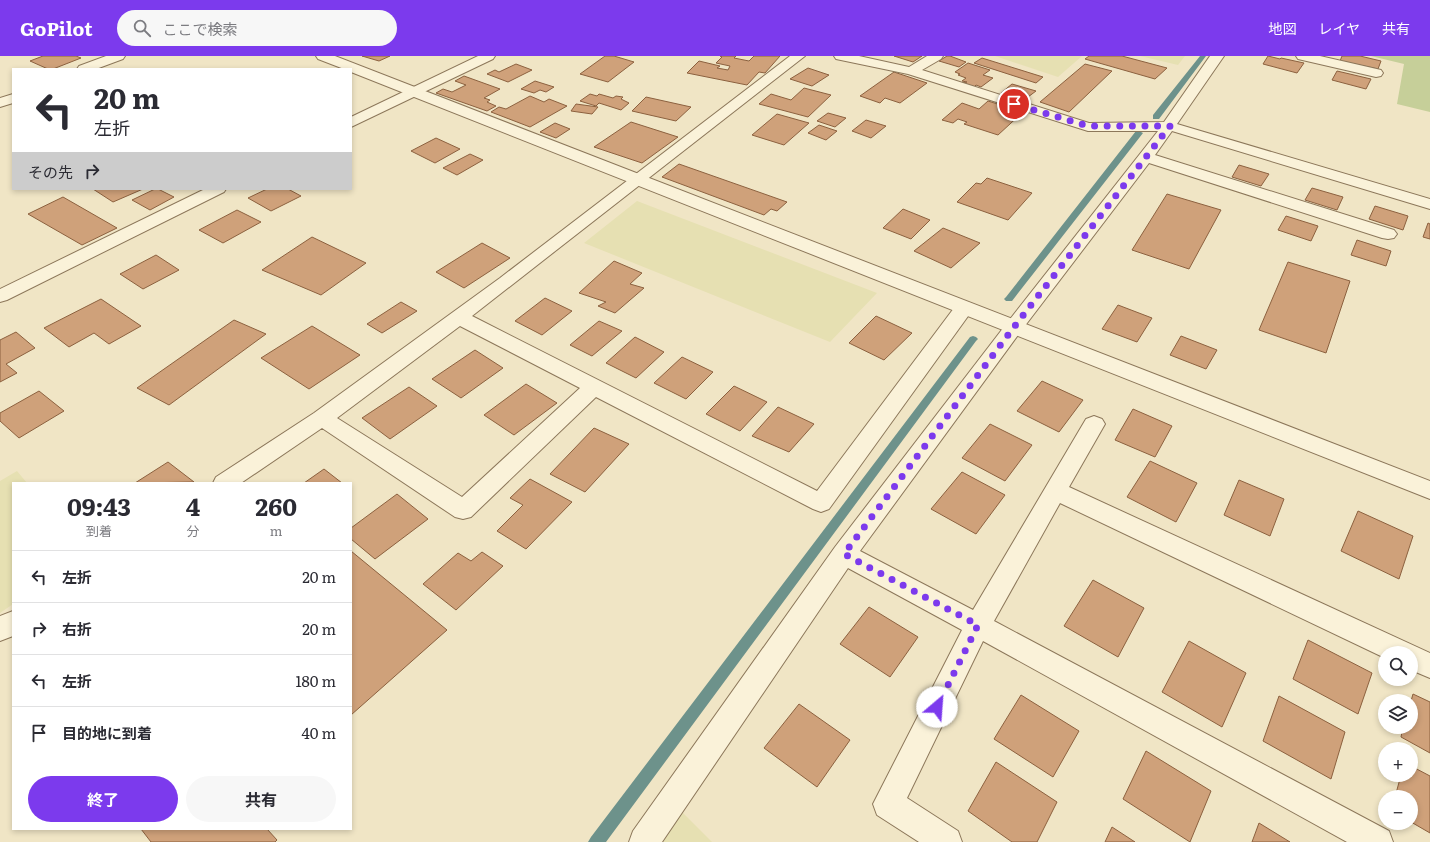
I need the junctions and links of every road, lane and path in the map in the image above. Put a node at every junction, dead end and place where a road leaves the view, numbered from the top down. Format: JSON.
{"nodes":[{"id":1,"x":118,"y":56,"type":"edge"},
{"id":2,"x":323,"y":56,"type":"edge"},
{"id":3,"x":488,"y":56,"type":"edge"},
{"id":4,"x":798,"y":56,"type":"edge"},
{"id":5,"x":842,"y":56,"type":"edge"},
{"id":6,"x":936,"y":56,"type":"edge"},
{"id":7,"x":1218,"y":56,"type":"edge"},
{"id":8,"x":1303,"y":56,"type":"edge"},
{"id":9,"x":92,"y":68,"type":"edge"},
{"id":10,"x":911,"y":71,"type":"junction"},
{"id":11,"x":1376,"y":73,"type":"dead end"},
{"id":12,"x":415,"y":92,"type":"junction"},
{"id":13,"x":12,"y":98,"type":"edge"},
{"id":14,"x":0,"y":103,"type":"edge"},
{"id":15,"x":352,"y":123,"type":"edge"},
{"id":16,"x":1170,"y":126,"type":"junction"},
{"id":17,"x":1145,"y":157,"type":"junction"},
{"id":18,"x":640,"y":180,"type":"junction"},
{"id":19,"x":216,"y":190,"type":"edge"},
{"id":20,"x":1430,"y":204,"type":"edge"},
{"id":21,"x":1388,"y":234,"type":"dead end"},
{"id":22,"x":0,"y":296,"type":"edge"},
{"id":23,"x":964,"y":308,"type":"junction"},
{"id":24,"x":458,"y":318,"type":"junction"},
{"id":25,"x":1014,"y":327,"type":"junction"},
{"id":26,"x":594,"y":387,"type":"junction"},
{"id":27,"x":322,"y":418,"type":"junction"},
{"id":28,"x":1094,"y":424,"type":"dead end"},
{"id":29,"x":226,"y":482,"type":"edge"},
{"id":30,"x":1430,"y":490,"type":"edge"},
{"id":31,"x":1056,"y":491,"type":"junction"},
{"id":32,"x":844,"y":554,"type":"junction"},
{"id":33,"x":12,"y":623,"type":"edge"},
{"id":34,"x":978,"y":625,"type":"junction"},
{"id":35,"x":0,"y":630,"type":"edge"},
{"id":36,"x":1386,"y":646,"type":"edge"},
{"id":37,"x":1418,"y":661,"type":"edge"},
{"id":38,"x":1430,"y":666,"type":"edge"},
{"id":39,"x":644,"y":842,"type":"edge"},
{"id":40,"x":947,"y":842,"type":"edge"},
{"id":41,"x":1378,"y":842,"type":"edge"}],
"edges":[{"from":1,"to":9,"type":"street"},
{"from":2,"to":12,"type":"street"},
{"from":3,"to":12,"type":"street"},
{"from":4,"to":18,"type":"street"},
{"from":5,"to":10,"type":"street"},
{"from":6,"to":10,"type":"street"},
{"from":7,"to":16,"type":"street"},
{"from":8,"to":11,"type":"street"},
{"from":10,"to":16,"type":"street"},
{"from":12,"to":15,"type":"street"},
{"from":12,"to":18,"type":"street"},
{"from":13,"to":14,"type":"street"},
{"from":16,"to":17,"type":"street"},
{"from":16,"to":20,"type":"street"},
{"from":17,"to":21,"type":"street"},
{"from":17,"to":25,"type":"street"},
{"from":18,"to":23,"type":"street"},
{"from":18,"to":24,"type":"street"},
{"from":19,"to":22,"type":"street"},
{"from":23,"to":25,"type":"street"},
{"from":23,"to":26,"type":"street"},
{"from":24,"to":26,"type":"street"},
{"from":24,"to":27,"type":"street"},
{"from":25,"to":30,"type":"street"},
{"from":25,"to":32,"type":"street"},
{"from":26,"to":27,"type":"street"},
{"from":27,"to":29,"type":"street"},
{"from":28,"to":31,"type":"street"},
{"from":31,"to":34,"type":"street"},
{"from":31,"to":36,"type":"street"},
{"from":32,"to":34,"type":"street"},
{"from":32,"to":39,"type":"street"},
{"from":33,"to":35,"type":"street"},
{"from":34,"to":40,"type":"street"},
{"from":34,"to":41,"type":"street"},
{"from":37,"to":38,"type":"street"}]}
